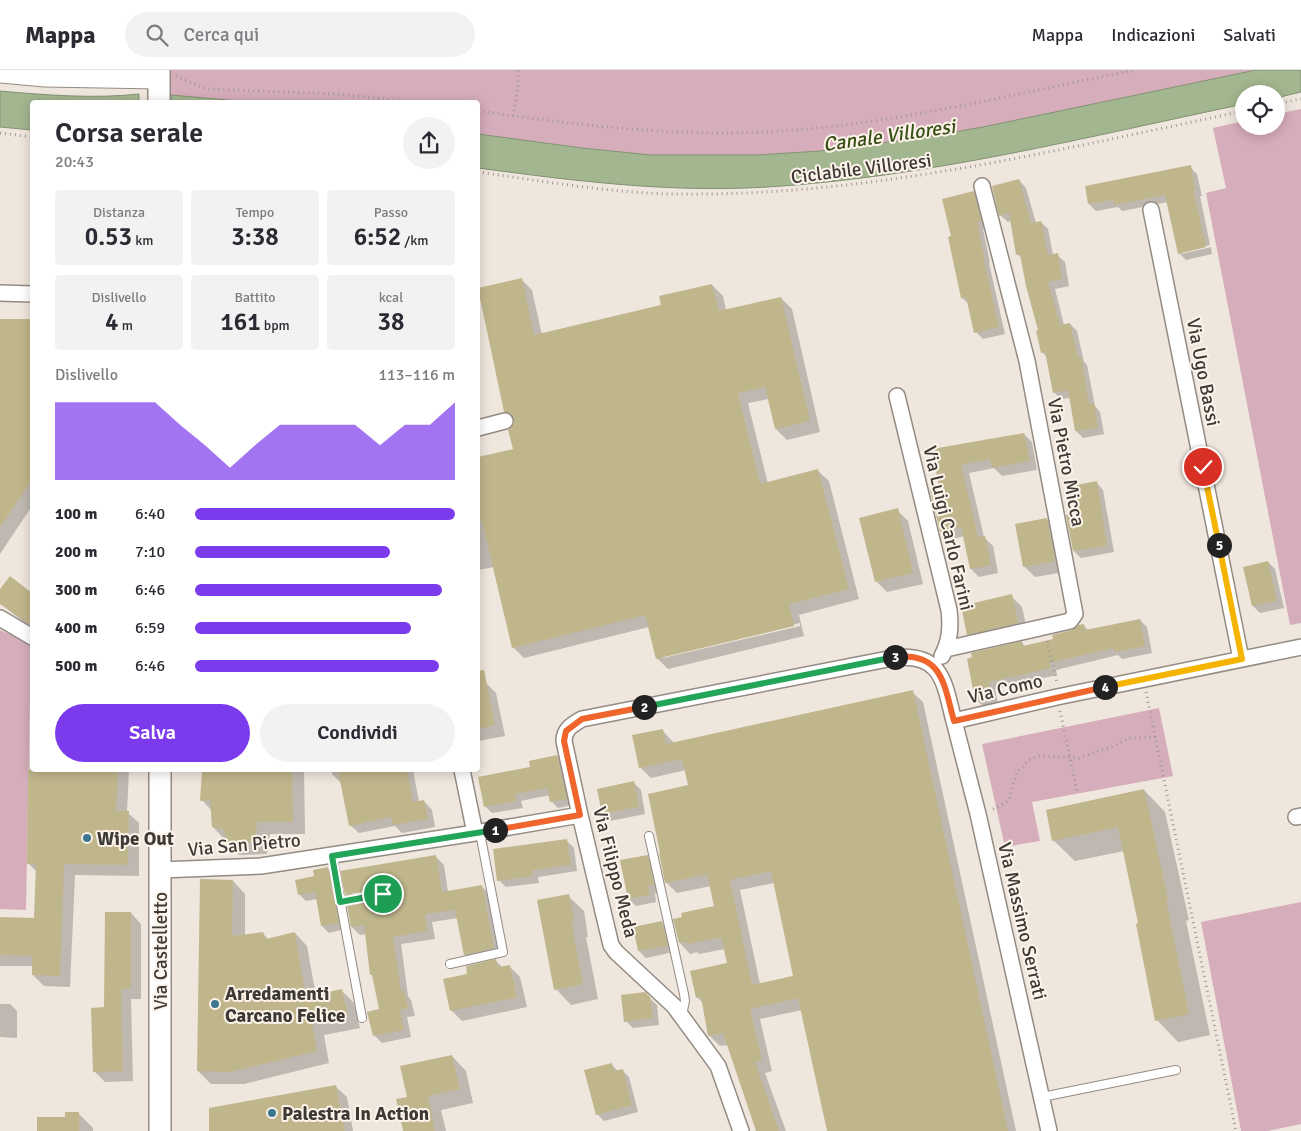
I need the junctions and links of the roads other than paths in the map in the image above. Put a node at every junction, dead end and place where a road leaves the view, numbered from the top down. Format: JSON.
{"nodes":[{"id":1,"x":0,"y":73,"type":"edge"},
{"id":2,"x":161,"y":84,"type":"edge"},
{"id":3,"x":982,"y":186,"type":"dead end"},
{"id":4,"x":1152,"y":210,"type":"dead end"},
{"id":5,"x":0,"y":293,"type":"edge"},
{"id":6,"x":30,"y":294,"type":"edge"},
{"id":7,"x":898,"y":396,"type":"dead end"},
{"id":8,"x":505,"y":422,"type":"dead end"},
{"id":9,"x":480,"y":428,"type":"edge"},
{"id":10,"x":0,"y":618,"type":"edge"},
{"id":11,"x":30,"y":636,"type":"edge"},
{"id":12,"x":1301,"y":647,"type":"edge"},
{"id":13,"x":946,"y":649,"type":"junction"},
{"id":14,"x":1242,"y":659,"type":"junction"},
{"id":15,"x":936,"y":668,"type":"junction"},
{"id":16,"x":954,"y":721,"type":"junction"},
{"id":17,"x":160,"y":772,"type":"edge"},
{"id":18,"x":463,"y":772,"type":"edge"},
{"id":19,"x":580,"y":815,"type":"junction"},
{"id":20,"x":478,"y":833,"type":"junction"},
{"id":21,"x":649,"y":836,"type":"dead end"},
{"id":22,"x":332,"y":856,"type":"junction"},
{"id":23,"x":160,"y":870,"type":"junction"},
{"id":24,"x":383,"y":894,"type":"dead end"},
{"id":25,"x":340,"y":902,"type":"junction"},
{"id":26,"x":450,"y":964,"type":"dead end"},
{"id":27,"x":681,"y":1016,"type":"junction"},
{"id":28,"x":362,"y":1018,"type":"dead end"},
{"id":29,"x":1176,"y":1070,"type":"dead end"},
{"id":30,"x":1042,"y":1097,"type":"junction"},
{"id":31,"x":160,"y":1131,"type":"edge"},
{"id":32,"x":741,"y":1131,"type":"edge"},
{"id":33,"x":1049,"y":1131,"type":"edge"}],
"edges":[{"from":1,"to":2,"type":"street"},
{"from":3,"to":13,"type":"street","name":"Via Pietro Micca"},
{"from":4,"to":14,"type":"street","name":"Via Ugo Bassi"},
{"from":5,"to":6,"type":"street"},
{"from":7,"to":13,"type":"street","name":"Via Luigi Carlo Farini"},
{"from":8,"to":9,"type":"street"},
{"from":10,"to":11,"type":"street"},
{"from":12,"to":14,"type":"street","name":"Via Como"},
{"from":13,"to":15,"type":"street","name":"Via Luigi Carlo Farini"},
{"from":14,"to":16,"type":"street","name":"Via Como"},
{"from":15,"to":16,"type":"street","name":"Via Como"},
{"from":15,"to":19,"type":"street","name":"Via Filippo Meda"},
{"from":16,"to":30,"type":"street","name":"Via Massimo Serrati"},
{"from":17,"to":23,"type":"main road","name":"Via Castelletto"},
{"from":18,"to":20,"type":"street"},
{"from":19,"to":20,"type":"street","name":"Via San Pietro"},
{"from":19,"to":27,"type":"street","name":"Via Filippo Meda"},
{"from":20,"to":22,"type":"street","name":"Via San Pietro"},
{"from":20,"to":26,"type":"lane"},
{"from":21,"to":27,"type":"lane","name":"Via Filippo Meda"},
{"from":22,"to":23,"type":"street","name":"Via San Pietro"},
{"from":22,"to":25,"type":"lane"},
{"from":23,"to":31,"type":"main road","name":"Via Castelletto"},
{"from":24,"to":25,"type":"lane"},
{"from":25,"to":28,"type":"lane"},
{"from":27,"to":32,"type":"street","name":"Via Filippo Meda"},
{"from":29,"to":30,"type":"lane"},
{"from":30,"to":33,"type":"street","name":"Via Massimo Serrati"}]}
